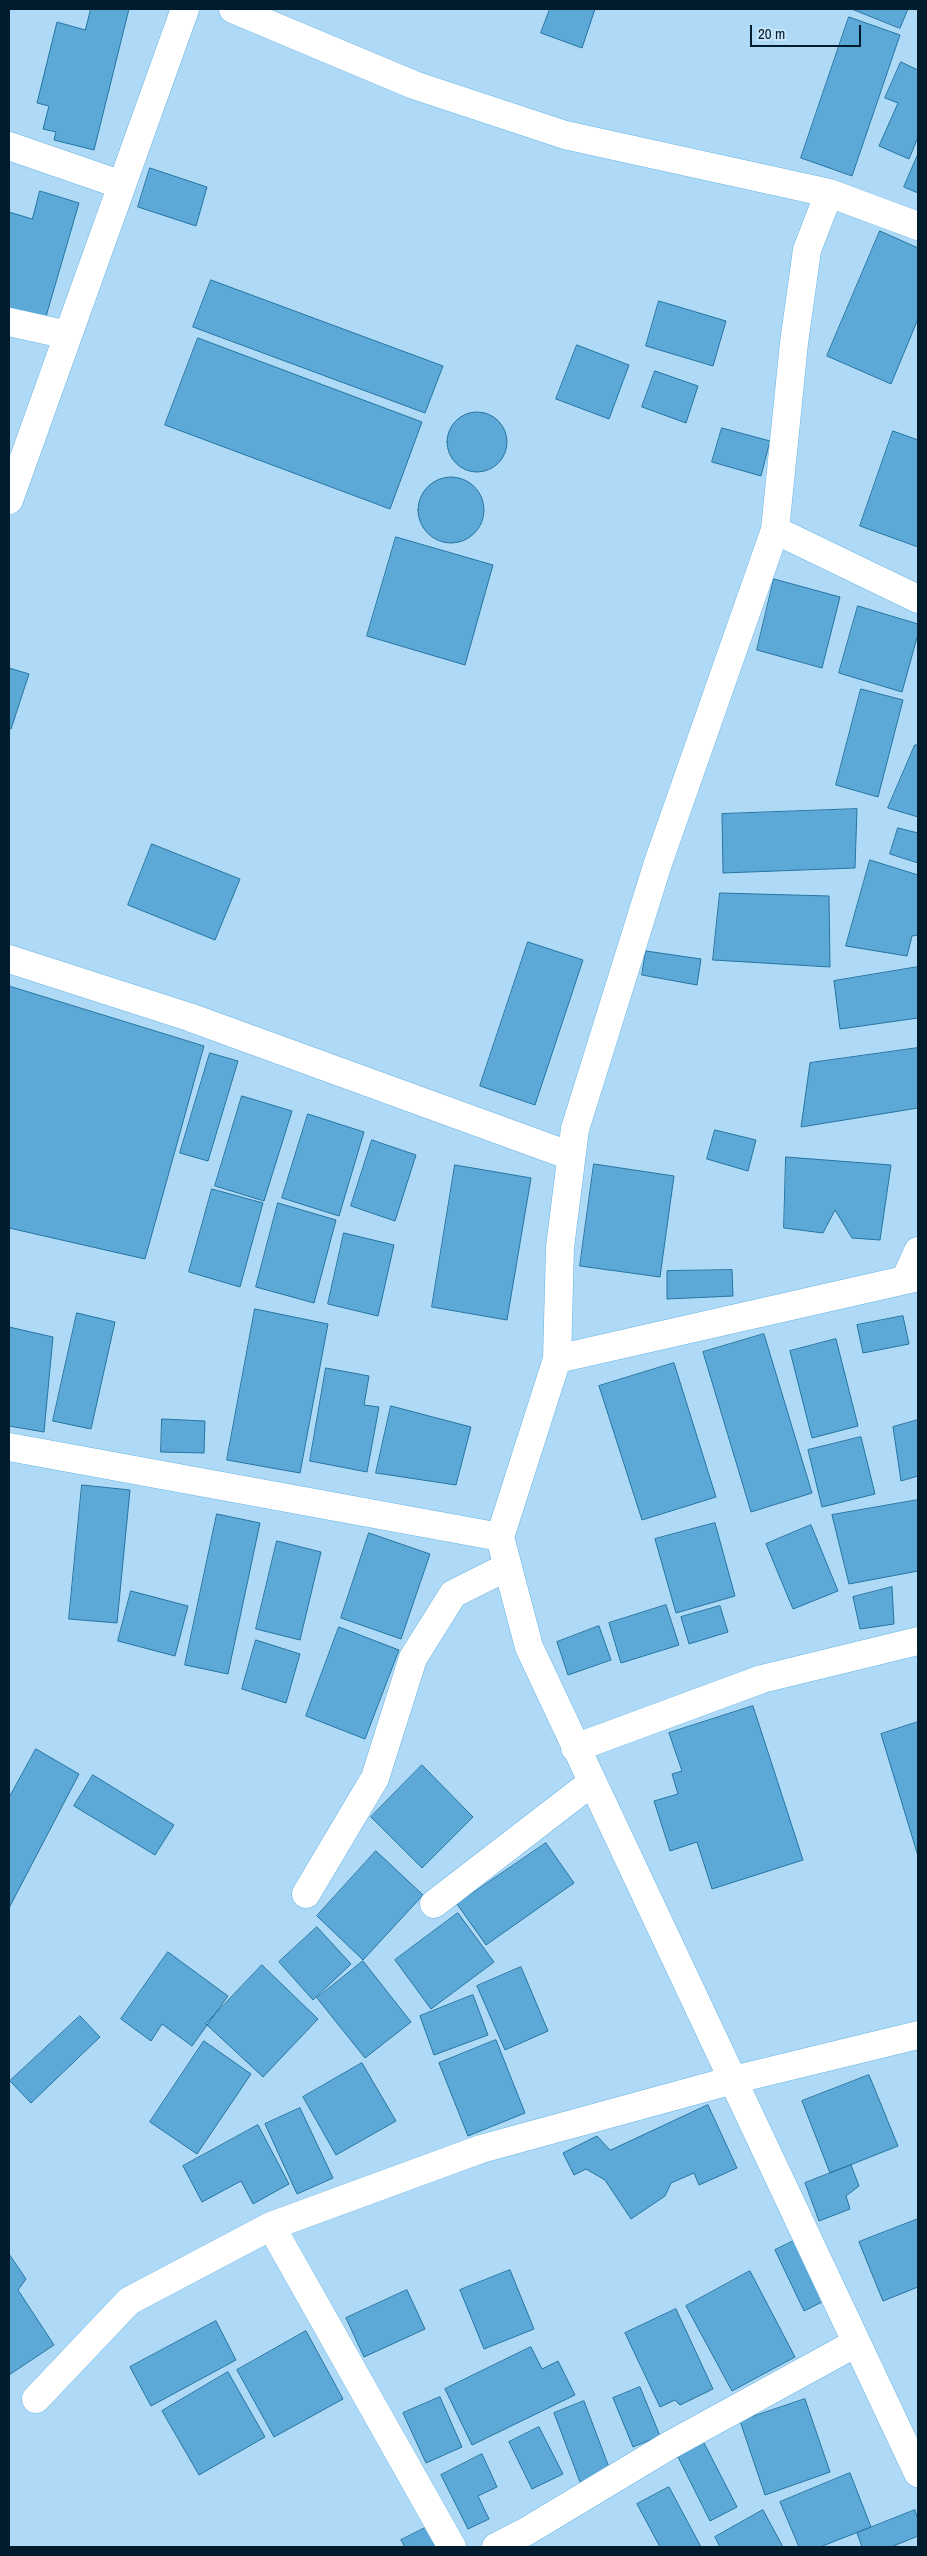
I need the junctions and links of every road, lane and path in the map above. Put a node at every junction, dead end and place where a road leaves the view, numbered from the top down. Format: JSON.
{"nodes":[{"id":1,"x":184,"y":9,"type":"edge"},
{"id":2,"x":233,"y":9,"type":"edge"},
{"id":3,"x":9,"y":146,"type":"edge"},
{"id":4,"x":122,"y":185,"type":"junction"},
{"id":5,"x":829,"y":194,"type":"junction"},
{"id":6,"x":918,"y":226,"type":"edge"},
{"id":7,"x":9,"y":322,"type":"edge"},
{"id":8,"x":68,"y":335,"type":"junction"},
{"id":9,"x":9,"y":496,"type":"edge"},
{"id":10,"x":775,"y":530,"type":"junction"},
{"id":11,"x":918,"y":599,"type":"edge"},
{"id":12,"x":9,"y":959,"type":"edge"},
{"id":13,"x":571,"y":1156,"type":"junction"},
{"id":14,"x":918,"y":1251,"type":"edge"},
{"id":15,"x":912,"y":1279,"type":"edge"},
{"id":16,"x":557,"y":1358,"type":"junction"},
{"id":17,"x":9,"y":1447,"type":"edge"},
{"id":18,"x":500,"y":1537,"type":"junction"},
{"id":19,"x":507,"y":1568,"type":"junction"},
{"id":20,"x":918,"y":1641,"type":"edge"},
{"id":21,"x":575,"y":1748,"type":"junction"},
{"id":22,"x":591,"y":1783,"type":"junction"},
{"id":23,"x":306,"y":1894,"type":"dead end"},
{"id":24,"x":434,"y":1904,"type":"dead end"},
{"id":25,"x":918,"y":2036,"type":"edge"},
{"id":26,"x":733,"y":2080,"type":"junction"},
{"id":27,"x":271,"y":2226,"type":"junction"},
{"id":28,"x":856,"y":2343,"type":"junction"},
{"id":29,"x":36,"y":2399,"type":"dead end"},
{"id":30,"x":918,"y":2473,"type":"edge"},
{"id":31,"x":452,"y":2547,"type":"edge"},
{"id":32,"x":496,"y":2547,"type":"edge"}],
"edges":[{"from":1,"to":4,"type":"street"},
{"from":2,"to":5,"type":"street"},
{"from":3,"to":4,"type":"street"},
{"from":4,"to":8,"type":"street"},
{"from":5,"to":6,"type":"street"},
{"from":5,"to":10,"type":"street"},
{"from":7,"to":8,"type":"street"},
{"from":8,"to":9,"type":"street"},
{"from":10,"to":11,"type":"street"},
{"from":10,"to":13,"type":"street"},
{"from":12,"to":13,"type":"street"},
{"from":13,"to":16,"type":"street"},
{"from":14,"to":15,"type":"street"},
{"from":15,"to":16,"type":"street"},
{"from":16,"to":18,"type":"street"},
{"from":17,"to":18,"type":"street"},
{"from":18,"to":19,"type":"street"},
{"from":19,"to":21,"type":"street"},
{"from":19,"to":23,"type":"street"},
{"from":20,"to":21,"type":"street"},
{"from":21,"to":22,"type":"street"},
{"from":22,"to":24,"type":"street"},
{"from":22,"to":26,"type":"street"},
{"from":25,"to":26,"type":"street"},
{"from":26,"to":27,"type":"street"},
{"from":26,"to":28,"type":"street"},
{"from":27,"to":29,"type":"street"},
{"from":27,"to":31,"type":"street"},
{"from":28,"to":30,"type":"street"},
{"from":28,"to":32,"type":"street"}]}
